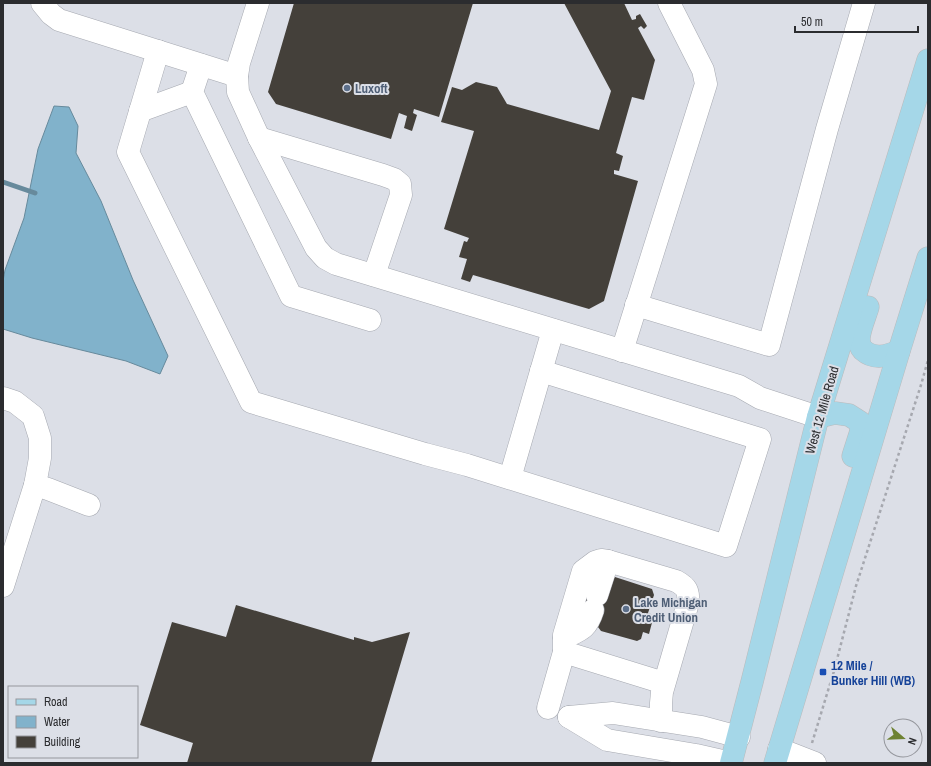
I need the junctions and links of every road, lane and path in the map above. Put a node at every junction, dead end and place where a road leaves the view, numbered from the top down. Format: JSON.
{"nodes":[{"id":1,"x":42,"y":3,"type":"edge"},
{"id":2,"x":258,"y":3,"type":"edge"},
{"id":3,"x":669,"y":3,"type":"edge"},
{"id":4,"x":864,"y":3,"type":"edge"},
{"id":5,"x":158,"y":51,"type":"junction"},
{"id":6,"x":928,"y":60,"type":"edge"},
{"id":7,"x":200,"y":65,"type":"junction"},
{"id":8,"x":237,"y":76,"type":"junction"},
{"id":9,"x":192,"y":92,"type":"junction"},
{"id":10,"x":140,"y":111,"type":"junction"},
{"id":11,"x":258,"y":138,"type":"junction"},
{"id":12,"x":901,"y":147,"type":"junction"},
{"id":13,"x":928,"y":258,"type":"edge"},
{"id":14,"x":374,"y":275,"type":"junction"},
{"id":15,"x":636,"y":305,"type":"junction"},
{"id":16,"x":370,"y":320,"type":"dead end"},
{"id":17,"x":553,"y":330,"type":"junction"},
{"id":18,"x":622,"y":351,"type":"junction"},
{"id":19,"x":899,"y":351,"type":"junction"},
{"id":20,"x":928,"y":360,"type":"edge"},
{"id":21,"x":541,"y":371,"type":"junction"},
{"id":22,"x":3,"y":398,"type":"edge"},
{"id":23,"x":818,"y":418,"type":"junction"},
{"id":24,"x":510,"y":478,"type":"junction"},
{"id":25,"x":35,"y":485,"type":"junction"},
{"id":26,"x":89,"y":505,"type":"dead end"},
{"id":27,"x":608,"y":561,"type":"junction"},
{"id":28,"x":3,"y":586,"type":"edge"},
{"id":29,"x":817,"y":621,"type":"junction"},
{"id":30,"x":564,"y":645,"type":"junction"},
{"id":31,"x":664,"y":683,"type":"junction"},
{"id":32,"x":548,"y":708,"type":"dead end"},
{"id":33,"x":661,"y":721,"type":"junction"},
{"id":34,"x":739,"y":737,"type":"junction"},
{"id":35,"x":777,"y":756,"type":"edge"},
{"id":36,"x":812,"y":762,"type":"edge"},
{"id":37,"x":731,"y":763,"type":"edge"}],
"edges":[{"from":1,"to":5,"type":"street"},
{"from":2,"to":8,"type":"street"},
{"from":3,"to":15,"type":"street"},
{"from":4,"to":15,"type":"street"},
{"from":5,"to":7,"type":"street"},
{"from":5,"to":10,"type":"street"},
{"from":6,"to":12,"type":"main road","name":"West 12 Mile Road"},
{"from":7,"to":8,"type":"street"},
{"from":7,"to":9,"type":"street"},
{"from":8,"to":11,"type":"street"},
{"from":9,"to":10,"type":"street"},
{"from":9,"to":16,"type":"street"},
{"from":10,"to":24,"type":"street"},
{"from":11,"to":14,"type":"street"},
{"from":11,"to":14,"type":"street"},
{"from":12,"to":19,"type":"main road"},
{"from":12,"to":23,"type":"main road","name":"West 12 Mile Road"},
{"from":13,"to":19,"type":"main road"},
{"from":14,"to":17,"type":"street"},
{"from":15,"to":18,"type":"street"},
{"from":17,"to":18,"type":"street"},
{"from":17,"to":21,"type":"street"},
{"from":18,"to":23,"type":"street"},
{"from":19,"to":29,"type":"main road"},
{"from":20,"to":36,"type":"path"},
{"from":21,"to":24,"type":"street"},
{"from":21,"to":24,"type":"street"},
{"from":22,"to":25,"type":"street"},
{"from":23,"to":29,"type":"main road"},
{"from":23,"to":34,"type":"main road","name":"West 12 Mile Road"},
{"from":25,"to":26,"type":"street"},
{"from":25,"to":28,"type":"street"},
{"from":27,"to":30,"type":"street"},
{"from":27,"to":30,"type":"street"},
{"from":27,"to":31,"type":"street"},
{"from":29,"to":35,"type":"main road"},
{"from":30,"to":31,"type":"street"},
{"from":30,"to":32,"type":"street"},
{"from":31,"to":33,"type":"street"},
{"from":33,"to":34,"type":"street"},
{"from":33,"to":37,"type":"street"},
{"from":34,"to":37,"type":"main road","name":"West 12 Mile Road"},
{"from":35,"to":36,"type":"street"}]}
